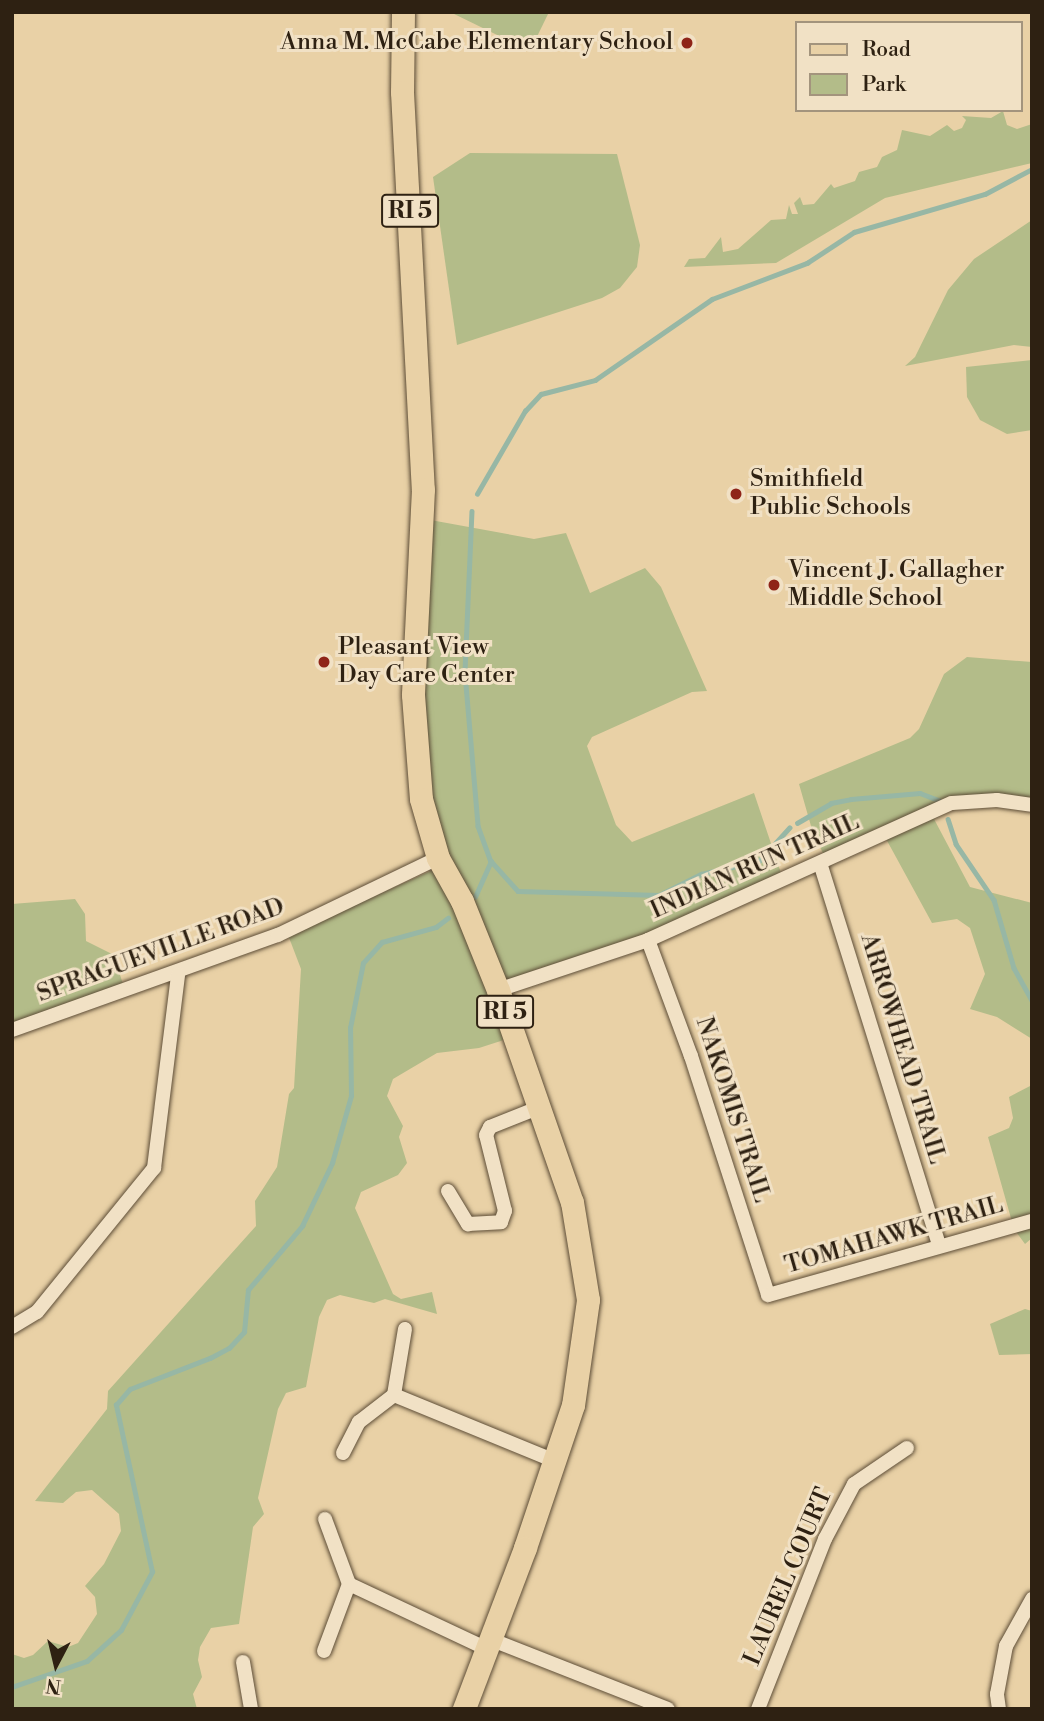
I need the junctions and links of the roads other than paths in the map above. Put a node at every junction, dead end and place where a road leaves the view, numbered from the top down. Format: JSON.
{"nodes":[{"id":1,"x":403,"y":12,"type":"edge"},
{"id":2,"x":1032,"y":805,"type":"edge"},
{"id":3,"x":438,"y":858,"type":"junction"},
{"id":4,"x":821,"y":866,"type":"junction"},
{"id":5,"x":648,"y":940,"type":"junction"},
{"id":6,"x":178,"y":974,"type":"junction"},
{"id":7,"x":498,"y":990,"type":"junction"},
{"id":8,"x":12,"y":1030,"type":"edge"},
{"id":9,"x":538,"y":1108,"type":"junction"},
{"id":10,"x":448,"y":1191,"type":"dead end"},
{"id":11,"x":1032,"y":1221,"type":"edge"},
{"id":12,"x":939,"y":1245,"type":"junction"},
{"id":13,"x":768,"y":1295,"type":"joint"},
{"id":14,"x":12,"y":1327,"type":"edge"},
{"id":15,"x":405,"y":1329,"type":"dead end"},
{"id":16,"x":394,"y":1395,"type":"junction"},
{"id":17,"x":907,"y":1448,"type":"dead end"},
{"id":18,"x":343,"y":1453,"type":"dead end"},
{"id":19,"x":555,"y":1461,"type":"junction"},
{"id":20,"x":325,"y":1519,"type":"dead end"},
{"id":21,"x":349,"y":1584,"type":"junction"},
{"id":22,"x":1032,"y":1599,"type":"edge"},
{"id":23,"x":488,"y":1644,"type":"junction"},
{"id":24,"x":324,"y":1651,"type":"dead end"},
{"id":25,"x":243,"y":1662,"type":"dead end"},
{"id":26,"x":251,"y":1709,"type":"edge"},
{"id":27,"x":464,"y":1709,"type":"edge"},
{"id":28,"x":668,"y":1709,"type":"edge"},
{"id":29,"x":758,"y":1709,"type":"edge"},
{"id":30,"x":999,"y":1709,"type":"edge"}],
"edges":[{"from":1,"to":3,"type":"main road","number":"RI 5"},
{"from":2,"to":4,"type":"street","name":"INDIAN RUN TRAIL"},
{"from":3,"to":6,"type":"street","name":"SPRAGUEVILLE ROAD"},
{"from":3,"to":7,"type":"main road","number":"RI 5"},
{"from":4,"to":5,"type":"street","name":"INDIAN RUN TRAIL"},
{"from":4,"to":12,"type":"street","name":"ARROWHEAD TRAIL"},
{"from":5,"to":7,"type":"street","name":"INDIAN RUN TRAIL"},
{"from":5,"to":13,"type":"street","name":"NAKOMIS TRAIL"},
{"from":6,"to":8,"type":"street","name":"SPRAGUEVILLE ROAD"},
{"from":6,"to":14,"type":"street"},
{"from":7,"to":9,"type":"main road","number":"RI 5"},
{"from":9,"to":10,"type":"street"},
{"from":9,"to":19,"type":"main road","number":"RI 5"},
{"from":11,"to":12,"type":"street","name":"TOMAHAWK TRAIL"},
{"from":12,"to":13,"type":"street","name":"TOMAHAWK TRAIL"},
{"from":15,"to":16,"type":"street"},
{"from":16,"to":18,"type":"street"},
{"from":16,"to":19,"type":"street"},
{"from":17,"to":29,"type":"street","name":"LAUREL COURT"},
{"from":19,"to":23,"type":"main road","number":"RI 5"},
{"from":20,"to":21,"type":"street"},
{"from":21,"to":23,"type":"street"},
{"from":21,"to":24,"type":"street"},
{"from":22,"to":30,"type":"street"},
{"from":23,"to":27,"type":"main road","number":"RI 5"},
{"from":23,"to":28,"type":"street"},
{"from":25,"to":26,"type":"street"}]}
